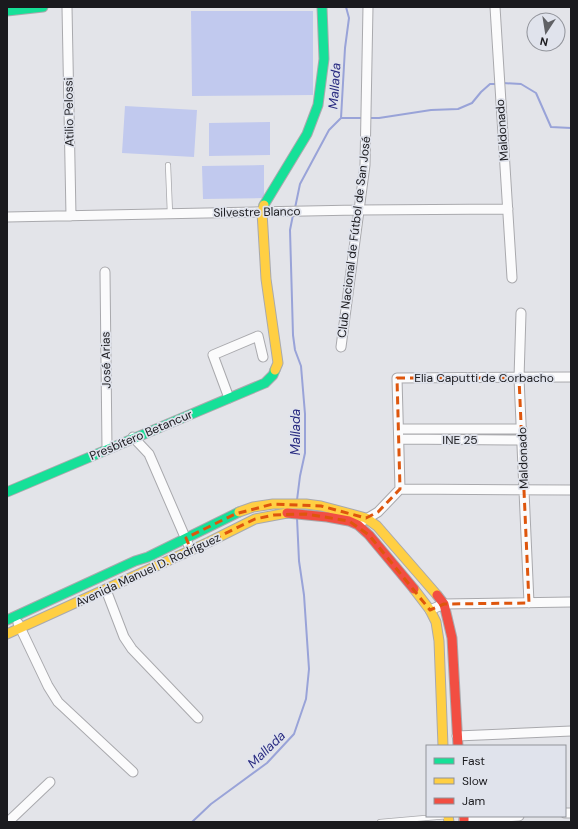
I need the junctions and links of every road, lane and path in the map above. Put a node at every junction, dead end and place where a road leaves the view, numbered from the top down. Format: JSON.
{"nodes":[{"id":1,"x":43,"y":7,"type":"edge"},
{"id":2,"x":67,"y":7,"type":"edge"},
{"id":3,"x":322,"y":7,"type":"edge"},
{"id":4,"x":368,"y":7,"type":"edge"},
{"id":5,"x":495,"y":7,"type":"edge"},
{"id":6,"x":7,"y":11,"type":"edge"},
{"id":7,"x":168,"y":164,"type":"dead end"},
{"id":8,"x":508,"y":209,"type":"junction"},
{"id":9,"x":358,"y":210,"type":"junction"},
{"id":10,"x":262,"y":212,"type":"junction"},
{"id":11,"x":170,"y":214,"type":"junction"},
{"id":12,"x":71,"y":216,"type":"junction"},
{"id":13,"x":7,"y":217,"type":"edge"},
{"id":14,"x":105,"y":272,"type":"dead end"},
{"id":15,"x":512,"y":278,"type":"dead end"},
{"id":16,"x":521,"y":313,"type":"dead end"},
{"id":17,"x":341,"y":347,"type":"dead end"},
{"id":18,"x":263,"y":357,"type":"dead end"},
{"id":19,"x":519,"y":378,"type":"junction"},
{"id":20,"x":571,"y":378,"type":"edge"},
{"id":21,"x":229,"y":398,"type":"junction"},
{"id":22,"x":399,"y":429,"type":"junction"},
{"id":23,"x":522,"y":429,"type":"junction"},
{"id":24,"x":134,"y":437,"type":"junction"},
{"id":25,"x":399,"y":439,"type":"junction"},
{"id":26,"x":522,"y":440,"type":"junction"},
{"id":27,"x":108,"y":449,"type":"junction"},
{"id":28,"x":400,"y":489,"type":"junction"},
{"id":29,"x":524,"y":490,"type":"junction"},
{"id":30,"x":571,"y":490,"type":"edge"},
{"id":31,"x":7,"y":492,"type":"edge"},
{"id":32,"x":366,"y":518,"type":"junction"},
{"id":33,"x":358,"y":525,"type":"junction"},
{"id":34,"x":186,"y":538,"type":"junction"},
{"id":35,"x":191,"y":550,"type":"junction"},
{"id":36,"x":106,"y":590,"type":"junction"},
{"id":37,"x":571,"y":602,"type":"edge"},
{"id":38,"x":529,"y":603,"type":"junction"},
{"id":39,"x":444,"y":604,"type":"junction"},
{"id":40,"x":430,"y":610,"type":"junction"},
{"id":41,"x":11,"y":618,"type":"edge"},
{"id":42,"x":20,"y":629,"type":"junction"},
{"id":43,"x":7,"y":634,"type":"edge"},
{"id":44,"x":198,"y":718,"type":"dead end"},
{"id":45,"x":571,"y":731,"type":"edge"},
{"id":46,"x":457,"y":736,"type":"junction"},
{"id":47,"x":443,"y":745,"type":"edge"},
{"id":48,"x":458,"y":745,"type":"edge"},
{"id":49,"x":133,"y":772,"type":"dead end"},
{"id":50,"x":50,"y":782,"type":"dead end"},
{"id":51,"x":438,"y":817,"type":"edge"},
{"id":52,"x":501,"y":817,"type":"edge"},
{"id":53,"x":464,"y":819,"type":"edge"},
{"id":54,"x":8,"y":822,"type":"edge"},
{"id":55,"x":380,"y":822,"type":"edge"}],
"edges":[{"from":1,"to":6,"type":"street"},
{"from":2,"to":12,"type":"street","name":"Atilio Pelossi"},
{"from":3,"to":10,"type":"street"},
{"from":4,"to":9,"type":"street","name":"Club Nacional de Fútbol de San José"},
{"from":5,"to":8,"type":"street","name":"Maldonado"},
{"from":7,"to":11,"type":"lane"},
{"from":8,"to":9,"type":"street","name":"Silvestre Blanco"},
{"from":8,"to":15,"type":"street","name":"Maldonado"},
{"from":9,"to":10,"type":"street","name":"Silvestre Blanco"},
{"from":9,"to":17,"type":"street","name":"Club Nacional de Fútbol de San José"},
{"from":10,"to":11,"type":"street","name":"Silvestre Blanco"},
{"from":10,"to":21,"type":"street","name":"Presbítero Betancur"},
{"from":11,"to":12,"type":"street","name":"Silvestre Blanco"},
{"from":12,"to":13,"type":"street","name":"Silvestre Blanco"},
{"from":14,"to":27,"type":"street","name":"José Arias"},
{"from":16,"to":19,"type":"street","name":"Maldonado"},
{"from":18,"to":21,"type":"street"},
{"from":19,"to":20,"type":"street","name":"Elia Caputti de Corbacho"},
{"from":19,"to":22,"type":"street","name":"Elia Caputti de Corbacho"},
{"from":19,"to":23,"type":"street","name":"Maldonado"},
{"from":21,"to":24,"type":"street","name":"Presbítero Betancur"},
{"from":22,"to":23,"type":"street","name":"INE 25"},
{"from":22,"to":25,"type":"street"},
{"from":23,"to":26,"type":"street","name":"Maldonado"},
{"from":24,"to":27,"type":"street","name":"Presbítero Betancur"},
{"from":24,"to":34,"type":"street"},
{"from":25,"to":26,"type":"street","name":"INE 25"},
{"from":25,"to":28,"type":"street"},
{"from":26,"to":29,"type":"street","name":"Maldonado"},
{"from":27,"to":31,"type":"street","name":"Presbítero Betancur"},
{"from":28,"to":29,"type":"street"},
{"from":28,"to":32,"type":"street"},
{"from":29,"to":30,"type":"street"},
{"from":29,"to":38,"type":"street","name":"Maldonado"},
{"from":32,"to":33,"type":"street"},
{"from":32,"to":34,"type":"street","name":"Avenida Manuel D. Rodríguez"},
{"from":32,"to":39,"type":"street"},
{"from":33,"to":35,"type":"street","name":"Avenida Manuel D. Rodríguez"},
{"from":33,"to":40,"type":"street"},
{"from":34,"to":35,"type":"street"},
{"from":34,"to":41,"type":"street","name":"Avenida Manuel D. Rodríguez"},
{"from":35,"to":36,"type":"street","name":"Avenida Manuel D. Rodríguez"},
{"from":36,"to":42,"type":"street","name":"Avenida Manuel D. Rodríguez"},
{"from":36,"to":44,"type":"street"},
{"from":37,"to":38,"type":"street"},
{"from":38,"to":39,"type":"street"},
{"from":39,"to":40,"type":"street"},
{"from":39,"to":46,"type":"street"},
{"from":40,"to":47,"type":"street"},
{"from":41,"to":42,"type":"street"},
{"from":42,"to":43,"type":"street","name":"Avenida Manuel D. Rodríguez"},
{"from":42,"to":49,"type":"street"},
{"from":45,"to":46,"type":"street"},
{"from":46,"to":48,"type":"street"},
{"from":50,"to":54,"type":"street"},
{"from":51,"to":55,"type":"lane"},
{"from":52,"to":53,"type":"street"}]}
